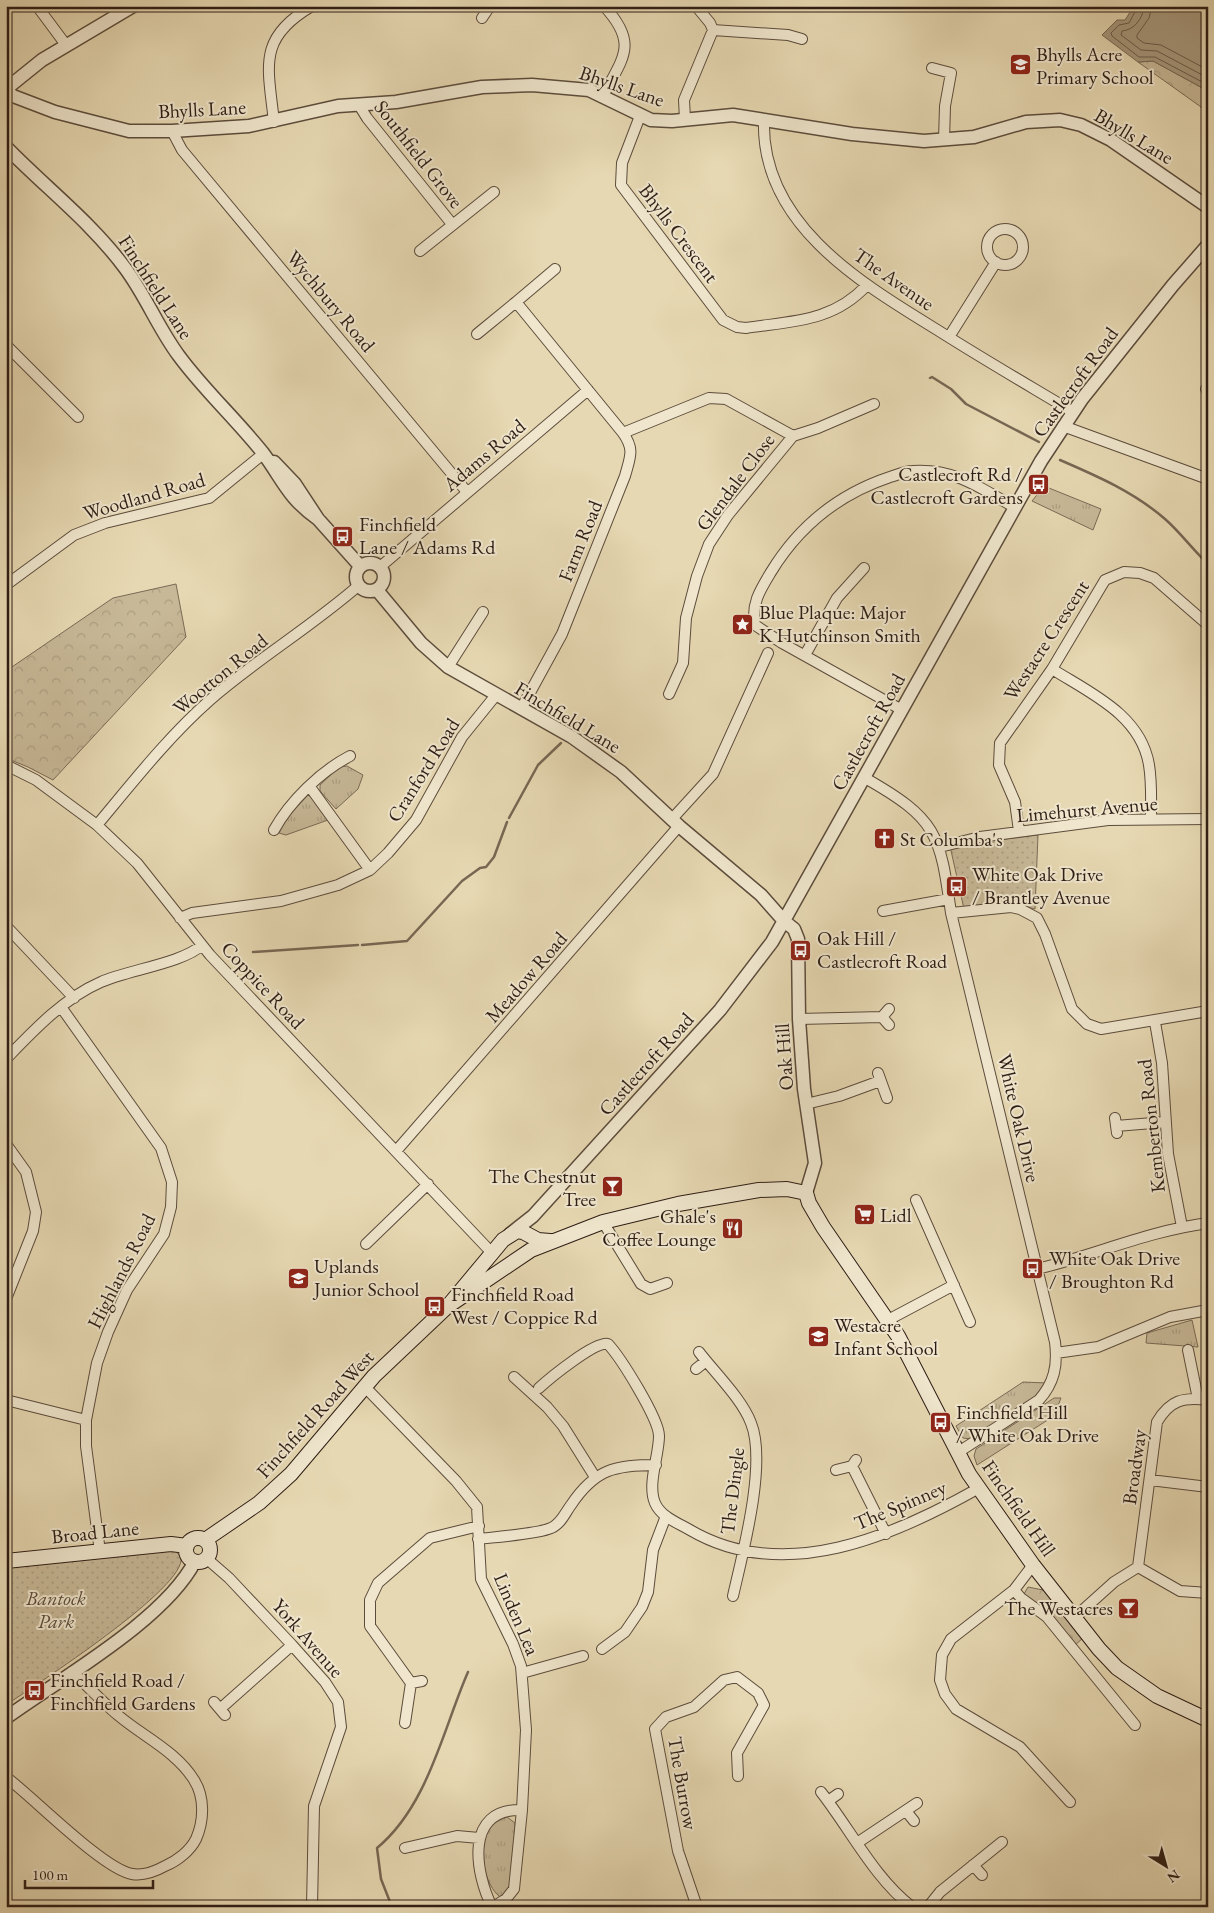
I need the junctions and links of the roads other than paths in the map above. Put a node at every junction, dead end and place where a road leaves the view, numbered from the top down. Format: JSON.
{"nodes":[{"id":1,"x":37,"y":6,"type":"edge"},
{"id":2,"x":133,"y":6,"type":"edge"},
{"id":3,"x":312,"y":6,"type":"edge"},
{"id":4,"x":604,"y":6,"type":"edge"},
{"id":5,"x":696,"y":6,"type":"edge"},
{"id":6,"x":713,"y":30,"type":"junction"},
{"id":7,"x":795,"y":40,"type":"dead end"},
{"id":8,"x":66,"y":45,"type":"junction"},
{"id":9,"x":932,"y":68,"type":"dead end"},
{"id":10,"x":6,"y":89,"type":"edge"},
{"id":11,"x":602,"y":96,"type":"junction"},
{"id":12,"x":359,"y":105,"type":"junction"},
{"id":13,"x":640,"y":116,"type":"junction"},
{"id":14,"x":685,"y":119,"type":"junction"},
{"id":15,"x":764,"y":119,"type":"junction"},
{"id":16,"x":274,"y":122,"type":"junction"},
{"id":17,"x":172,"y":131,"type":"junction"},
{"id":18,"x":944,"y":140,"type":"junction"},
{"id":19,"x":7,"y":148,"type":"edge"},
{"id":20,"x":494,"y":192,"type":"dead end"},
{"id":21,"x":1208,"y":207,"type":"edge"},
{"id":22,"x":452,"y":224,"type":"junction"},
{"id":23,"x":1208,"y":245,"type":"edge"},
{"id":24,"x":420,"y":251,"type":"dead end"},
{"id":25,"x":996,"y":262,"type":"dead end"},
{"id":26,"x":556,"y":269,"type":"dead end"},
{"id":27,"x":867,"y":285,"type":"junction"},
{"id":28,"x":516,"y":302,"type":"junction"},
{"id":29,"x":477,"y":334,"type":"dead end"},
{"id":30,"x":949,"y":337,"type":"junction"},
{"id":31,"x":6,"y":345,"type":"edge"},
{"id":32,"x":588,"y":390,"type":"junction"},
{"id":33,"x":874,"y":404,"type":"dead end"},
{"id":34,"x":1073,"y":412,"type":"junction"},
{"id":35,"x":79,"y":417,"type":"dead end"},
{"id":36,"x":1063,"y":426,"type":"junction"},
{"id":37,"x":623,"y":433,"type":"junction"},
{"id":38,"x":793,"y":436,"type":"junction"},
{"id":39,"x":264,"y":454,"type":"junction"},
{"id":40,"x":1208,"y":480,"type":"edge"},
{"id":41,"x":468,"y":492,"type":"junction"},
{"id":42,"x":1014,"y":508,"type":"junction"},
{"id":43,"x":360,"y":566,"type":"junction"},
{"id":44,"x":380,"y":567,"type":"junction"},
{"id":45,"x":864,"y":568,"type":"dead end"},
{"id":46,"x":6,"y":585,"type":"edge"},
{"id":47,"x":358,"y":586,"type":"junction"},
{"id":48,"x":377,"y":590,"type":"junction"},
{"id":49,"x":483,"y":612,"type":"dead end"},
{"id":50,"x":1208,"y":625,"type":"edge"},
{"id":51,"x":768,"y":652,"type":"dead end"},
{"id":52,"x":805,"y":655,"type":"junction"},
{"id":53,"x":448,"y":667,"type":"junction"},
{"id":54,"x":1052,"y":669,"type":"junction"},
{"id":55,"x":669,"y":694,"type":"dead end"},
{"id":56,"x":496,"y":696,"type":"junction"},
{"id":57,"x":522,"y":709,"type":"junction"},
{"id":58,"x":902,"y":710,"type":"junction"},
{"id":59,"x":350,"y":756,"type":"dead end"},
{"id":60,"x":6,"y":766,"type":"edge"},
{"id":61,"x":865,"y":778,"type":"junction"},
{"id":62,"x":310,"y":787,"type":"junction"},
{"id":63,"x":1151,"y":819,"type":"junction"},
{"id":64,"x":1208,"y":819,"type":"edge"},
{"id":65,"x":676,"y":822,"type":"junction"},
{"id":66,"x":97,"y":825,"type":"junction"},
{"id":67,"x":274,"y":830,"type":"dead end"},
{"id":68,"x":1019,"y":832,"type":"junction"},
{"id":69,"x":940,"y":847,"type":"junction"},
{"id":70,"x":370,"y":870,"type":"junction"},
{"id":71,"x":949,"y":898,"type":"junction"},
{"id":72,"x":883,"y":911,"type":"dead end"},
{"id":73,"x":951,"y":913,"type":"junction"},
{"id":74,"x":180,"y":918,"type":"junction"},
{"id":75,"x":784,"y":921,"type":"junction"},
{"id":76,"x":6,"y":926,"type":"edge"},
{"id":77,"x":202,"y":945,"type":"junction"},
{"id":78,"x":74,"y":998,"type":"junction"},
{"id":79,"x":61,"y":1007,"type":"junction"},
{"id":80,"x":1208,"y":1011,"type":"edge"},
{"id":81,"x":799,"y":1019,"type":"junction"},
{"id":82,"x":1155,"y":1022,"type":"junction"},
{"id":83,"x":889,"y":1025,"type":"dead end"},
{"id":84,"x":6,"y":1059,"type":"edge"},
{"id":85,"x":887,"y":1098,"type":"dead end"},
{"id":86,"x":806,"y":1104,"type":"junction"},
{"id":87,"x":1165,"y":1122,"type":"junction"},
{"id":88,"x":1116,"y":1126,"type":"dead end"},
{"id":89,"x":6,"y":1144,"type":"edge"},
{"id":90,"x":397,"y":1150,"type":"junction"},
{"id":91,"x":428,"y":1184,"type":"junction"},
{"id":92,"x":806,"y":1193,"type":"junction"},
{"id":93,"x":916,"y":1200,"type":"dead end"},
{"id":94,"x":533,"y":1216,"type":"junction"},
{"id":95,"x":603,"y":1222,"type":"junction"},
{"id":96,"x":1208,"y":1223,"type":"edge"},
{"id":97,"x":1182,"y":1227,"type":"junction"},
{"id":98,"x":510,"y":1234,"type":"junction"},
{"id":99,"x":531,"y":1241,"type":"junction"},
{"id":100,"x":366,"y":1244,"type":"dead end"},
{"id":101,"x":491,"y":1247,"type":"junction"},
{"id":102,"x":509,"y":1265,"type":"junction"},
{"id":103,"x":1037,"y":1269,"type":"junction"},
{"id":104,"x":667,"y":1283,"type":"dead end"},
{"id":105,"x":954,"y":1285,"type":"junction"},
{"id":106,"x":6,"y":1299,"type":"edge"},
{"id":107,"x":448,"y":1306,"type":"junction"},
{"id":108,"x":1208,"y":1310,"type":"edge"},
{"id":109,"x":888,"y":1320,"type":"junction"},
{"id":110,"x":970,"y":1322,"type":"dead end"},
{"id":111,"x":1188,"y":1350,"type":"dead end"},
{"id":112,"x":699,"y":1352,"type":"dead end"},
{"id":113,"x":1056,"y":1353,"type":"junction"},
{"id":114,"x":706,"y":1361,"type":"junction"},
{"id":115,"x":696,"y":1369,"type":"dead end"},
{"id":116,"x":514,"y":1377,"type":"dead end"},
{"id":117,"x":365,"y":1387,"type":"junction"},
{"id":118,"x":539,"y":1388,"type":"dead end"},
{"id":119,"x":1203,"y":1399,"type":"edge"},
{"id":120,"x":6,"y":1400,"type":"edge"},
{"id":121,"x":86,"y":1420,"type":"junction"},
{"id":122,"x":957,"y":1453,"type":"junction"},
{"id":123,"x":656,"y":1465,"type":"junction"},
{"id":124,"x":836,"y":1470,"type":"dead end"},
{"id":125,"x":595,"y":1478,"type":"junction"},
{"id":126,"x":1150,"y":1480,"type":"junction"},
{"id":127,"x":1208,"y":1487,"type":"edge"},
{"id":128,"x":979,"y":1488,"type":"junction"},
{"id":129,"x":666,"y":1516,"type":"junction"},
{"id":130,"x":479,"y":1526,"type":"junction"},
{"id":131,"x":886,"y":1534,"type":"junction"},
{"id":132,"x":478,"y":1539,"type":"junction"},
{"id":133,"x":205,"y":1540,"type":"junction"},
{"id":134,"x":188,"y":1546,"type":"junction"},
{"id":135,"x":743,"y":1551,"type":"junction"},
{"id":136,"x":100,"y":1552,"type":"junction"},
{"id":137,"x":200,"y":1560,"type":"junction"},
{"id":138,"x":6,"y":1561,"type":"edge"},
{"id":139,"x":1033,"y":1565,"type":"junction"},
{"id":140,"x":1138,"y":1567,"type":"junction"},
{"id":141,"x":1014,"y":1590,"type":"junction"},
{"id":142,"x":1208,"y":1593,"type":"edge"},
{"id":143,"x":733,"y":1596,"type":"dead end"},
{"id":144,"x":1074,"y":1618,"type":"junction"},
{"id":145,"x":292,"y":1645,"type":"junction"},
{"id":146,"x":602,"y":1649,"type":"dead end"},
{"id":147,"x":583,"y":1656,"type":"dead end"},
{"id":148,"x":72,"y":1672,"type":"junction"},
{"id":149,"x":522,"y":1673,"type":"junction"},
{"id":150,"x":422,"y":1681,"type":"dead end"},
{"id":151,"x":411,"y":1683,"type":"junction"},
{"id":152,"x":220,"y":1708,"type":"dead end"},
{"id":153,"x":6,"y":1718,"type":"edge"},
{"id":154,"x":1208,"y":1720,"type":"edge"},
{"id":155,"x":404,"y":1723,"type":"dead end"},
{"id":156,"x":1135,"y":1725,"type":"dead end"},
{"id":157,"x":738,"y":1776,"type":"dead end"},
{"id":158,"x":6,"y":1777,"type":"edge"},
{"id":159,"x":821,"y":1792,"type":"dead end"},
{"id":160,"x":838,"y":1794,"type":"dead end"},
{"id":161,"x":828,"y":1801,"type":"junction"},
{"id":162,"x":1070,"y":1802,"type":"dead end"},
{"id":163,"x":917,"y":1803,"type":"dead end"},
{"id":164,"x":522,"y":1810,"type":"junction"},
{"id":165,"x":906,"y":1811,"type":"junction"},
{"id":166,"x":914,"y":1821,"type":"dead end"},
{"id":167,"x":479,"y":1838,"type":"junction"},
{"id":168,"x":1002,"y":1842,"type":"dead end"},
{"id":169,"x":857,"y":1843,"type":"junction"},
{"id":170,"x":405,"y":1848,"type":"dead end"},
{"id":171,"x":974,"y":1865,"type":"junction"},
{"id":172,"x":982,"y":1875,"type":"dead end"},
{"id":173,"x":312,"y":1907,"type":"edge"},
{"id":174,"x":492,"y":1907,"type":"edge"},
{"id":175,"x":697,"y":1907,"type":"edge"},
{"id":176,"x":912,"y":1907,"type":"edge"},
{"id":177,"x":928,"y":1907,"type":"edge"}],
"edges":[{"from":1,"to":8,"type":"street"},
{"from":2,"to":8,"type":"street"},
{"from":3,"to":16,"type":"street"},
{"from":4,"to":11,"type":"street"},
{"from":5,"to":6,"type":"street"},
{"from":6,"to":7,"type":"street"},
{"from":6,"to":14,"type":"street"},
{"from":8,"to":10,"type":"street"},
{"from":9,"to":18,"type":"street"},
{"from":10,"to":17,"type":"street","name":"Bhylls Lane"},
{"from":11,"to":12,"type":"street","name":"Bhylls Lane"},
{"from":11,"to":13,"type":"street","name":"Bhylls Lane"},
{"from":12,"to":16,"type":"street","name":"Bhylls Lane"},
{"from":12,"to":22,"type":"street","name":"Southfield Grove"},
{"from":13,"to":14,"type":"street","name":"Bhylls Lane"},
{"from":13,"to":27,"type":"street","name":"Bhylls Crescent"},
{"from":14,"to":15,"type":"street","name":"Bhylls Lane"},
{"from":15,"to":18,"type":"street","name":"Bhylls Lane"},
{"from":15,"to":27,"type":"street","name":"The Avenue"},
{"from":16,"to":17,"type":"street","name":"Bhylls Lane"},
{"from":17,"to":41,"type":"street","name":"Wychbury Road"},
{"from":18,"to":21,"type":"street","name":"Bhylls Lane"},
{"from":19,"to":39,"type":"street","name":"Finchfield Lane"},
{"from":20,"to":22,"type":"street","name":"Southfield Grove"},
{"from":22,"to":24,"type":"street","name":"Southfield Grove"},
{"from":23,"to":34,"type":"street","name":"Castlecroft Road"},
{"from":25,"to":30,"type":"street"},
{"from":26,"to":28,"type":"street"},
{"from":27,"to":30,"type":"street","name":"The Avenue"},
{"from":28,"to":29,"type":"street"},
{"from":28,"to":32,"type":"street","name":"Farm Road"},
{"from":30,"to":34,"type":"street","name":"The Avenue"},
{"from":31,"to":35,"type":"street"},
{"from":32,"to":37,"type":"street","name":"Farm Road"},
{"from":32,"to":41,"type":"street","name":"Adams Road"},
{"from":33,"to":38,"type":"street","name":"Glendale Close"},
{"from":34,"to":36,"type":"street","name":"Castlecroft Road"},
{"from":36,"to":40,"type":"street"},
{"from":36,"to":42,"type":"street","name":"Castlecroft Road"},
{"from":37,"to":38,"type":"street","name":"Glendale Close"},
{"from":37,"to":57,"type":"street","name":"Farm Road"},
{"from":38,"to":55,"type":"street","name":"Glendale Close"},
{"from":39,"to":43,"type":"street","name":"Finchfield Lane"},
{"from":39,"to":46,"type":"street","name":"Woodland Road"},
{"from":41,"to":44,"type":"street","name":"Adams Road"},
{"from":42,"to":52,"type":"street"},
{"from":42,"to":58,"type":"street","name":"Castlecroft Road"},
{"from":43,"to":44,"type":"street"},
{"from":43,"to":47,"type":"street"},
{"from":44,"to":48,"type":"street"},
{"from":45,"to":52,"type":"street"},
{"from":47,"to":48,"type":"street"},
{"from":47,"to":66,"type":"street","name":"Wootton Road"},
{"from":48,"to":53,"type":"street","name":"Finchfield Lane"},
{"from":49,"to":53,"type":"street"},
{"from":50,"to":54,"type":"street","name":"Westacre Crescent"},
{"from":51,"to":65,"type":"street","name":"Meadow Road"},
{"from":52,"to":58,"type":"street"},
{"from":53,"to":56,"type":"street","name":"Finchfield Lane"},
{"from":54,"to":63,"type":"street"},
{"from":54,"to":68,"type":"street","name":"Westacre Crescent"},
{"from":56,"to":57,"type":"street","name":"Finchfield Lane"},
{"from":56,"to":70,"type":"street","name":"Cranford Road"},
{"from":57,"to":65,"type":"street","name":"Finchfield Lane"},
{"from":58,"to":61,"type":"street","name":"Castlecroft Road"},
{"from":59,"to":62,"type":"street"},
{"from":60,"to":66,"type":"street","name":"Coppice Road"},
{"from":61,"to":69,"type":"street","name":"White Oak Drive"},
{"from":61,"to":75,"type":"street","name":"Castlecroft Road"},
{"from":62,"to":67,"type":"street"},
{"from":62,"to":70,"type":"street"},
{"from":63,"to":64,"type":"street","name":"Limehurst Avenue"},
{"from":63,"to":68,"type":"street","name":"Limehurst Avenue"},
{"from":65,"to":75,"type":"street","name":"Finchfield Lane"},
{"from":65,"to":90,"type":"street","name":"Meadow Road"},
{"from":66,"to":74,"type":"street","name":"Coppice Road"},
{"from":68,"to":69,"type":"street","name":"Limehurst Avenue"},
{"from":69,"to":71,"type":"street","name":"White Oak Drive"},
{"from":70,"to":74,"type":"street","name":"Cranford Road"},
{"from":71,"to":72,"type":"street"},
{"from":71,"to":73,"type":"street","name":"White Oak Drive"},
{"from":73,"to":82,"type":"street"},
{"from":73,"to":103,"type":"street","name":"White Oak Drive"},
{"from":74,"to":77,"type":"street","name":"Coppice Road"},
{"from":75,"to":81,"type":"street","name":"Oak Hill"},
{"from":75,"to":94,"type":"street","name":"Castlecroft Road"},
{"from":76,"to":78,"type":"street"},
{"from":77,"to":78,"type":"street"},
{"from":77,"to":90,"type":"street","name":"Coppice Road"},
{"from":78,"to":79,"type":"street"},
{"from":79,"to":84,"type":"street"},
{"from":79,"to":121,"type":"street","name":"Highlands Road"},
{"from":80,"to":82,"type":"street"},
{"from":81,"to":83,"type":"street"},
{"from":81,"to":86,"type":"street","name":"Oak Hill"},
{"from":82,"to":87,"type":"street","name":"Kemberton Road"},
{"from":85,"to":86,"type":"street"},
{"from":86,"to":92,"type":"street","name":"Oak Hill"},
{"from":87,"to":88,"type":"street"},
{"from":87,"to":97,"type":"street","name":"Kemberton Road"},
{"from":89,"to":106,"type":"street"},
{"from":90,"to":91,"type":"street","name":"Coppice Road"},
{"from":91,"to":100,"type":"street"},
{"from":91,"to":101,"type":"street","name":"Coppice Road"},
{"from":92,"to":95,"type":"main road"},
{"from":92,"to":109,"type":"main road","name":"Finchfield Hill"},
{"from":93,"to":105,"type":"street"},
{"from":94,"to":98,"type":"street"},
{"from":94,"to":99,"type":"street"},
{"from":95,"to":99,"type":"main road"},
{"from":95,"to":104,"type":"street"},
{"from":96,"to":97,"type":"street"},
{"from":97,"to":103,"type":"street"},
{"from":98,"to":99,"type":"main road"},
{"from":98,"to":101,"type":"main road","name":"Finchfield Road West"},
{"from":99,"to":102,"type":"main road","name":"Finchfield Road West"},
{"from":101,"to":102,"type":"main road"},
{"from":101,"to":107,"type":"main road","name":"Finchfield Road West"},
{"from":102,"to":107,"type":"main road","name":"Finchfield Road West"},
{"from":103,"to":113,"type":"street","name":"White Oak Drive"},
{"from":105,"to":109,"type":"street"},
{"from":105,"to":110,"type":"street"},
{"from":107,"to":117,"type":"main road","name":"Finchfield Road West"},
{"from":108,"to":113,"type":"street"},
{"from":109,"to":122,"type":"main road","name":"Finchfield Hill"},
{"from":111,"to":119,"type":"street","name":"Broadway"},
{"from":112,"to":114,"type":"street","name":"The Dingle"},
{"from":113,"to":122,"type":"street","name":"White Oak Drive"},
{"from":114,"to":115,"type":"street"},
{"from":114,"to":135,"type":"street","name":"The Dingle"},
{"from":116,"to":125,"type":"street"},
{"from":117,"to":130,"type":"street","name":"Linden Lea"},
{"from":117,"to":133,"type":"main road","name":"Finchfield Road West"},
{"from":118,"to":123,"type":"street","name":"The Spinney"},
{"from":119,"to":126,"type":"street","name":"Broadway"},
{"from":120,"to":121,"type":"street"},
{"from":121,"to":136,"type":"street","name":"Highlands Road"},
{"from":122,"to":128,"type":"main road","name":"Finchfield Hill"},
{"from":123,"to":125,"type":"street"},
{"from":123,"to":129,"type":"street","name":"The Spinney"},
{"from":124,"to":131,"type":"street"},
{"from":125,"to":132,"type":"street"},
{"from":126,"to":127,"type":"street"},
{"from":126,"to":140,"type":"street","name":"Broadway"},
{"from":128,"to":131,"type":"street","name":"The Spinney"},
{"from":128,"to":139,"type":"main road","name":"Finchfield Hill"},
{"from":129,"to":135,"type":"street","name":"The Spinney"},
{"from":129,"to":146,"type":"street"},
{"from":130,"to":132,"type":"street","name":"Linden Lea"},
{"from":130,"to":151,"type":"street"},
{"from":131,"to":135,"type":"street","name":"The Spinney"},
{"from":132,"to":149,"type":"street","name":"Linden Lea"},
{"from":133,"to":134,"type":"main road"},
{"from":133,"to":137,"type":"main road"},
{"from":134,"to":136,"type":"main road","name":"Broad Lane"},
{"from":134,"to":137,"type":"main road"},
{"from":135,"to":143,"type":"street","name":"The Dingle"},
{"from":136,"to":138,"type":"main road","name":"Broad Lane"},
{"from":137,"to":145,"type":"street","name":"York Avenue"},
{"from":137,"to":148,"type":"street"},
{"from":139,"to":141,"type":"street"},
{"from":139,"to":144,"type":"main road","name":"Finchfield Hill"},
{"from":140,"to":142,"type":"street"},
{"from":140,"to":144,"type":"street"},
{"from":141,"to":156,"type":"street"},
{"from":141,"to":162,"type":"street"},
{"from":144,"to":154,"type":"main road","name":"Finchfield Hill"},
{"from":145,"to":152,"type":"street"},
{"from":145,"to":173,"type":"street","name":"York Avenue"},
{"from":147,"to":149,"type":"street"},
{"from":148,"to":153,"type":"street"},
{"from":148,"to":158,"type":"street"},
{"from":149,"to":164,"type":"street","name":"Linden Lea"},
{"from":150,"to":151,"type":"street"},
{"from":151,"to":155,"type":"street"},
{"from":157,"to":175,"type":"street","name":"The Burrow"},
{"from":159,"to":161,"type":"street"},
{"from":160,"to":161,"type":"street"},
{"from":161,"to":169,"type":"street"},
{"from":163,"to":165,"type":"street"},
{"from":164,"to":167,"type":"street"},
{"from":164,"to":174,"type":"street","name":"Linden Lea"},
{"from":165,"to":166,"type":"street"},
{"from":165,"to":169,"type":"street"},
{"from":167,"to":170,"type":"street"},
{"from":167,"to":174,"type":"street","name":"Linden Lea"},
{"from":168,"to":171,"type":"street"},
{"from":169,"to":176,"type":"street"},
{"from":171,"to":172,"type":"street"},
{"from":171,"to":177,"type":"street"}]}
